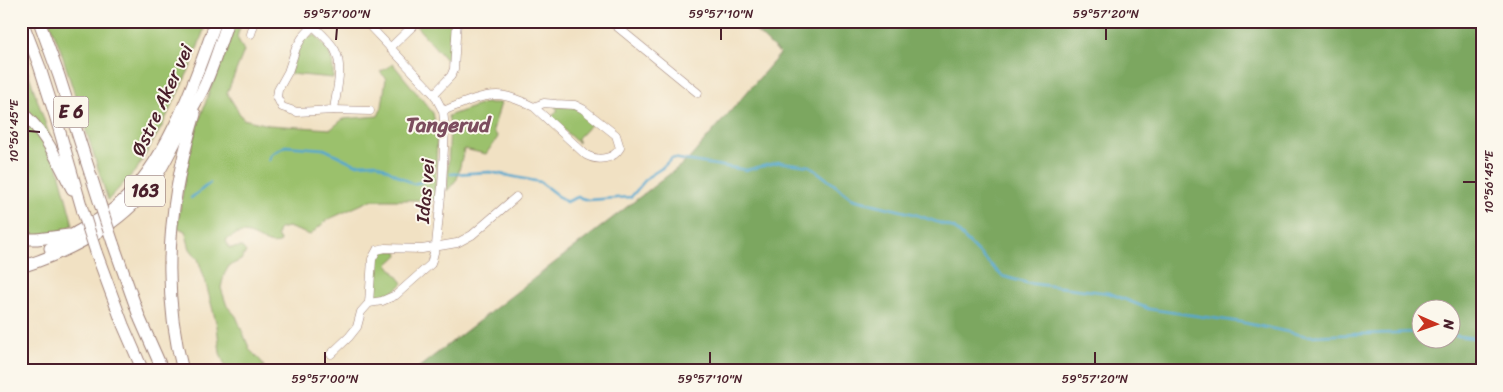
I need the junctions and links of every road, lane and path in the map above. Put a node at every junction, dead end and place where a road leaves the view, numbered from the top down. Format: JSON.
{"nodes":[{"id":1,"x":22,"y":21,"type":"edge"},
{"id":2,"x":39,"y":21,"type":"edge"},
{"id":3,"x":216,"y":21,"type":"edge"},
{"id":4,"x":228,"y":21,"type":"edge"},
{"id":5,"x":255,"y":21,"type":"edge"},
{"id":6,"x":365,"y":21,"type":"edge"},
{"id":7,"x":418,"y":21,"type":"edge"},
{"id":8,"x":457,"y":21,"type":"edge"},
{"id":9,"x":610,"y":21,"type":"edge"},
{"id":10,"x":310,"y":24,"type":"edge"},
{"id":11,"x":251,"y":34,"type":"dead end"},
{"id":12,"x":390,"y":48,"type":"junction"},
{"id":13,"x":203,"y":89,"type":"junction"},
{"id":14,"x":698,"y":93,"type":"dead end"},
{"id":15,"x":434,"y":94,"type":"junction"},
{"id":16,"x":534,"y":107,"type":"junction"},
{"id":17,"x":334,"y":110,"type":"junction"},
{"id":18,"x":443,"y":111,"type":"junction"},
{"id":19,"x":21,"y":112,"type":"edge"},
{"id":20,"x":370,"y":112,"type":"dead end"},
{"id":21,"x":516,"y":197,"type":"dead end"},
{"id":22,"x":82,"y":210,"type":"junction"},
{"id":23,"x":73,"y":235,"type":"junction"},
{"id":24,"x":21,"y":239,"type":"edge"},
{"id":25,"x":436,"y":245,"type":"junction"},
{"id":26,"x":21,"y":258,"type":"edge"},
{"id":27,"x":21,"y":266,"type":"edge"},
{"id":28,"x":369,"y":303,"type":"junction"},
{"id":29,"x":331,"y":354,"type":"dead end"},
{"id":30,"x":143,"y":371,"type":"edge"},
{"id":31,"x":163,"y":371,"type":"edge"},
{"id":32,"x":183,"y":371,"type":"edge"}],
"edges":[{"from":1,"to":22,"type":"highway","number":"E 6"},
{"from":2,"to":31,"type":"highway","number":"E 6","bridge":true},
{"from":3,"to":23,"type":"highway","name":"Østre Aker vei","number":"163"},
{"from":4,"to":13,"type":"highway","name":"Østre Aker vei","number":"163"},
{"from":5,"to":11,"type":"street"},
{"from":6,"to":12,"type":"street","name":"Idas vei"},
{"from":7,"to":12,"type":"street"},
{"from":8,"to":15,"type":"street"},
{"from":9,"to":14,"type":"street"},
{"from":10,"to":17,"type":"street"},
{"from":10,"to":17,"type":"street"},
{"from":12,"to":15,"type":"street","name":"Idas vei"},
{"from":13,"to":27,"type":"highway","name":"Østre Aker vei","number":"163"},
{"from":13,"to":32,"type":"highway"},
{"from":15,"to":18,"type":"street","name":"Idas vei"},
{"from":16,"to":16,"type":"street"},
{"from":16,"to":18,"type":"street"},
{"from":17,"to":20,"type":"street"},
{"from":18,"to":25,"type":"street","name":"Idas vei"},
{"from":19,"to":22,"type":"highway","number":"E 6"},
{"from":21,"to":25,"type":"street"},
{"from":22,"to":30,"type":"highway","number":"E 6","bridge":true},
{"from":23,"to":24,"type":"highway"},
{"from":23,"to":26,"type":"highway","name":"Østre Aker vei","number":"163"},
{"from":25,"to":28,"type":"street","name":"Idas vei"},
{"from":25,"to":28,"type":"street"},
{"from":28,"to":29,"type":"street"}]}
